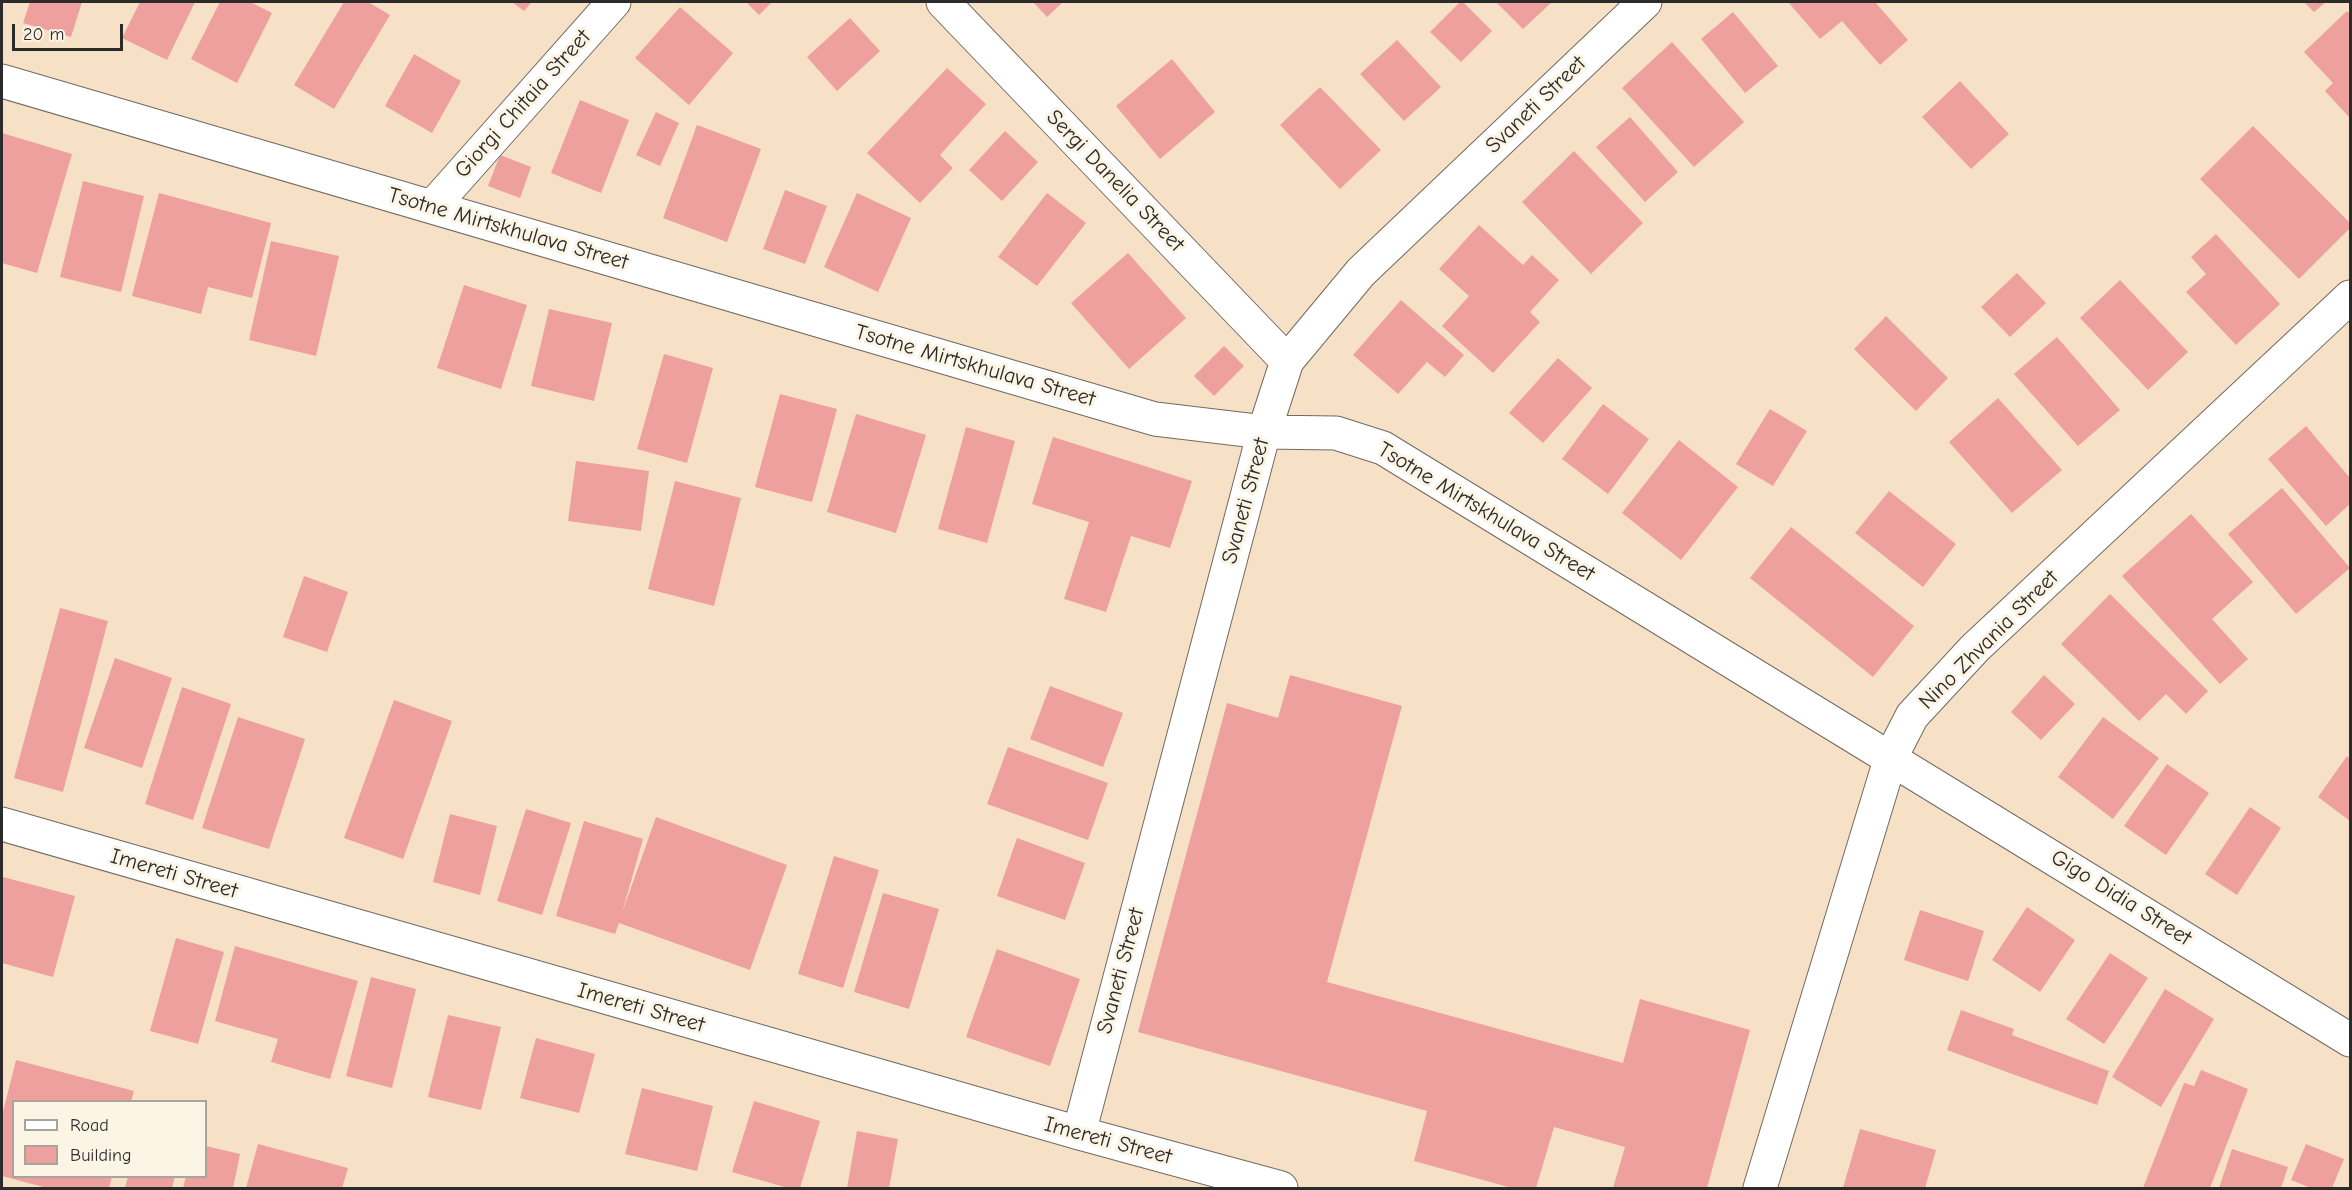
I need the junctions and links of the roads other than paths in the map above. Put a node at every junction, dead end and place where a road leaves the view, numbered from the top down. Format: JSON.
{"nodes":[{"id":1,"x":614,"y":2,"type":"edge"},
{"id":2,"x":943,"y":2,"type":"edge"},
{"id":3,"x":1645,"y":2,"type":"edge"},
{"id":4,"x":2,"y":81,"type":"edge"},
{"id":5,"x":432,"y":207,"type":"junction"},
{"id":6,"x":2350,"y":297,"type":"edge"},
{"id":7,"x":1287,"y":361,"type":"junction"},
{"id":8,"x":1263,"y":432,"type":"junction"},
{"id":9,"x":1891,"y":757,"type":"junction"},
{"id":10,"x":2,"y":824,"type":"edge"},
{"id":11,"x":2350,"y":1040,"type":"edge"},
{"id":12,"x":1079,"y":1133,"type":"junction"},
{"id":13,"x":1281,"y":1188,"type":"edge"},
{"id":14,"x":1760,"y":1188,"type":"edge"}],
"edges":[{"from":1,"to":5,"type":"street","name":"Giorgi Chitaia Street"},
{"from":2,"to":7,"type":"street","name":"Sergi Danelia Street"},
{"from":3,"to":7,"type":"street","name":"Svaneti Street"},
{"from":4,"to":5,"type":"street","name":"Tsotne Mirtskhulava Street"},
{"from":5,"to":8,"type":"street","name":"Tsotne Mirtskhulava Street"},
{"from":6,"to":9,"type":"street","name":"Nino Zhvania Street"},
{"from":7,"to":8,"type":"street","name":"Svaneti Street"},
{"from":8,"to":9,"type":"street","name":"Tsotne Mirtskhulava Street"},
{"from":8,"to":12,"type":"street","name":"Svaneti Street"},
{"from":9,"to":11,"type":"street","name":"Gigo Didia Street"},
{"from":9,"to":14,"type":"street","name":"Nino Zhvania Street"},
{"from":10,"to":12,"type":"street","name":"Imereti Street"},
{"from":12,"to":13,"type":"street","name":"Imereti Street"}]}
